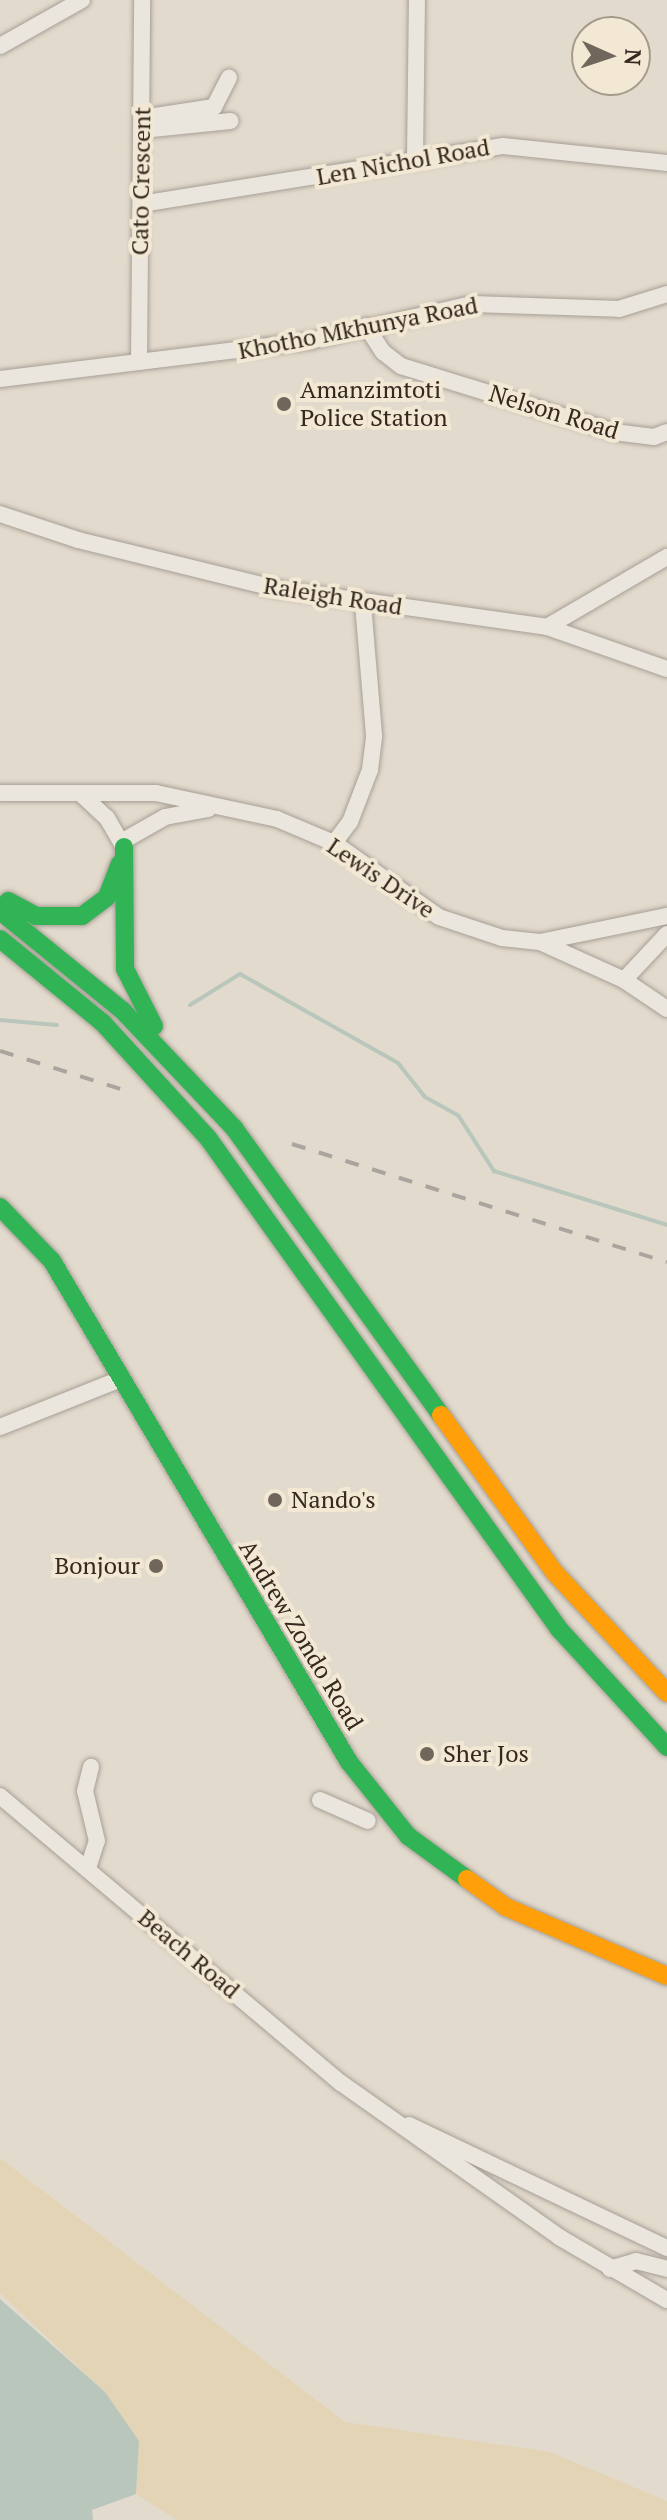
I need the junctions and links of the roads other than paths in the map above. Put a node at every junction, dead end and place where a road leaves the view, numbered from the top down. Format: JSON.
{"nodes":[{"id":1,"x":142,"y":0,"type":"edge"},
{"id":2,"x":417,"y":0,"type":"edge"},
{"id":3,"x":72,"y":2,"type":"edge"},
{"id":4,"x":0,"y":46,"type":"edge"},
{"id":5,"x":229,"y":78,"type":"dead end"},
{"id":6,"x":231,"y":121,"type":"dead end"},
{"id":7,"x":142,"y":124,"type":"junction"},
{"id":8,"x":415,"y":159,"type":"junction"},
{"id":9,"x":667,"y":163,"type":"edge"},
{"id":10,"x":141,"y":204,"type":"junction"},
{"id":11,"x":667,"y":294,"type":"edge"},
{"id":12,"x":366,"y":326,"type":"junction"},
{"id":13,"x":139,"y":362,"type":"junction"},
{"id":14,"x":0,"y":379,"type":"edge"},
{"id":15,"x":667,"y":432,"type":"edge"},
{"id":16,"x":0,"y":514,"type":"edge"},
{"id":17,"x":667,"y":557,"type":"edge"},
{"id":18,"x":363,"y":604,"type":"junction"},
{"id":19,"x":547,"y":627,"type":"junction"},
{"id":20,"x":667,"y":669,"type":"edge"},
{"id":21,"x":0,"y":793,"type":"edge"},
{"id":22,"x":82,"y":795,"type":"junction"},
{"id":23,"x":242,"y":810,"type":"junction"},
{"id":24,"x":334,"y":843,"type":"junction"},
{"id":25,"x":124,"y":844,"type":"junction"},
{"id":26,"x":0,"y":897,"type":"edge"},
{"id":27,"x":0,"y":911,"type":"edge"},
{"id":28,"x":667,"y":916,"type":"edge"},
{"id":29,"x":667,"y":934,"type":"edge"},
{"id":30,"x":540,"y":942,"type":"junction"},
{"id":31,"x":5,"y":944,"type":"edge"},
{"id":32,"x":624,"y":980,"type":"junction"},
{"id":33,"x":667,"y":1009,"type":"edge"},
{"id":34,"x":234,"y":1128,"type":"junction"},
{"id":35,"x":0,"y":1207,"type":"edge"},
{"id":36,"x":123,"y":1378,"type":"junction"},
{"id":37,"x":0,"y":1427,"type":"edge"},
{"id":38,"x":667,"y":1693,"type":"edge"},
{"id":39,"x":667,"y":1747,"type":"edge"},
{"id":40,"x":91,"y":1767,"type":"dead end"},
{"id":41,"x":0,"y":1796,"type":"edge"},
{"id":42,"x":320,"y":1800,"type":"dead end"},
{"id":43,"x":368,"y":1821,"type":"dead end"},
{"id":44,"x":88,"y":1868,"type":"junction"},
{"id":45,"x":667,"y":1976,"type":"edge"},
{"id":46,"x":378,"y":2111,"type":"junction"},
{"id":47,"x":472,"y":2153,"type":"junction"},
{"id":48,"x":461,"y":2171,"type":"junction"},
{"id":49,"x":667,"y":2248,"type":"edge"},
{"id":50,"x":610,"y":2269,"type":"junction"},
{"id":51,"x":667,"y":2269,"type":"edge"},
{"id":52,"x":667,"y":2300,"type":"edge"}],
"edges":[{"from":1,"to":7,"type":"street","name":"Cato Crescent"},
{"from":2,"to":8,"type":"street"},
{"from":3,"to":4,"type":"street"},
{"from":5,"to":7,"type":"street"},
{"from":6,"to":7,"type":"street"},
{"from":7,"to":10,"type":"street","name":"Cato Crescent"},
{"from":8,"to":9,"type":"street","name":"Len Nichol Road"},
{"from":8,"to":10,"type":"street","name":"Len Nichol Road"},
{"from":10,"to":13,"type":"street","name":"Cato Crescent"},
{"from":11,"to":12,"type":"street","name":"Khotho Mkhunya Road"},
{"from":12,"to":13,"type":"street","name":"Khotho Mkhunya Road"},
{"from":12,"to":15,"type":"street","name":"Nelson Road"},
{"from":13,"to":14,"type":"street","name":"Khotho Mkhunya Road"},
{"from":16,"to":18,"type":"street","name":"Raleigh Road"},
{"from":17,"to":19,"type":"street"},
{"from":18,"to":19,"type":"street","name":"Raleigh Road"},
{"from":18,"to":24,"type":"street"},
{"from":19,"to":20,"type":"street","name":"Raleigh Road"},
{"from":21,"to":22,"type":"street","name":"Lewis Drive"},
{"from":22,"to":23,"type":"street","name":"Lewis Drive"},
{"from":22,"to":25,"type":"street"},
{"from":23,"to":24,"type":"street","name":"Lewis Drive"},
{"from":23,"to":25,"type":"street"},
{"from":24,"to":30,"type":"street","name":"Lewis Drive"},
{"from":25,"to":26,"type":"main road"},
{"from":25,"to":34,"type":"main road"},
{"from":27,"to":34,"type":"main road"},
{"from":28,"to":30,"type":"street","name":"Lewis Drive"},
{"from":29,"to":32,"type":"street"},
{"from":30,"to":32,"type":"street"},
{"from":31,"to":39,"type":"main road"},
{"from":32,"to":33,"type":"street"},
{"from":34,"to":38,"type":"main road"},
{"from":35,"to":36,"type":"main road","name":"Andrew Zondo Road"},
{"from":36,"to":37,"type":"street"},
{"from":36,"to":45,"type":"main road","name":"Andrew Zondo Road"},
{"from":40,"to":44,"type":"street"},
{"from":41,"to":44,"type":"street","name":"Beach Road"},
{"from":42,"to":43,"type":"street"},
{"from":44,"to":46,"type":"street","name":"Beach Road"},
{"from":46,"to":47,"type":"street","name":"Beach Road"},
{"from":46,"to":48,"type":"street","name":"Beach Road"},
{"from":47,"to":48,"type":"street"},
{"from":47,"to":49,"type":"street","name":"Beach Road"},
{"from":48,"to":50,"type":"street","name":"Beach Road"},
{"from":50,"to":51,"type":"street"},
{"from":50,"to":52,"type":"street","name":"Beach Road"}]}
